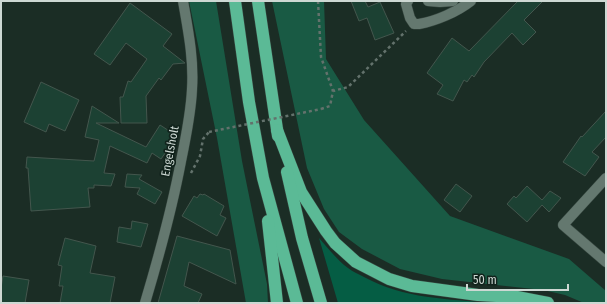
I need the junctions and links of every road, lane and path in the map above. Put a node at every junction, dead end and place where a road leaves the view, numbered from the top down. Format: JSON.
{"nodes":[{"id":1,"x":183,"y":1,"type":"edge"},
{"id":2,"x":235,"y":1,"type":"edge"},
{"id":3,"x":258,"y":1,"type":"edge"},
{"id":4,"x":318,"y":1,"type":"edge"},
{"id":5,"x":408,"y":1,"type":"edge"},
{"id":6,"x":428,"y":1,"type":"edge"},
{"id":7,"x":453,"y":1,"type":"edge"},
{"id":8,"x":471,"y":1,"type":"edge"},
{"id":9,"x":414,"y":24,"type":"junction"},
{"id":10,"x":333,"y":91,"type":"junction"},
{"id":11,"x":277,"y":130,"type":"junction"},
{"id":12,"x":263,"y":178,"type":"junction"},
{"id":13,"x":606,"y":178,"type":"edge"},
{"id":14,"x":176,"y":190,"type":"junction"},
{"id":15,"x":606,"y":262,"type":"edge"},
{"id":16,"x":145,"y":303,"type":"edge"},
{"id":17,"x":277,"y":303,"type":"edge"},
{"id":18,"x":297,"y":303,"type":"edge"},
{"id":19,"x":321,"y":303,"type":"edge"},
{"id":20,"x":548,"y":303,"type":"edge"}],
"edges":[{"from":1,"to":14,"type":"street","name":"Engelsholt"},
{"from":2,"to":12,"type":"highway"},
{"from":3,"to":11,"type":"highway"},
{"from":4,"to":10,"type":"path"},
{"from":5,"to":9,"type":"street"},
{"from":6,"to":7,"type":"street"},
{"from":8,"to":9,"type":"street"},
{"from":9,"to":10,"type":"path"},
{"from":10,"to":14,"type":"path","bridge":true},
{"from":11,"to":19,"type":"highway"},
{"from":11,"to":20,"type":"highway"},
{"from":12,"to":17,"type":"highway"},
{"from":12,"to":18,"type":"highway"},
{"from":13,"to":15,"type":"street"},
{"from":14,"to":16,"type":"street","name":"Engelsholt"}]}
